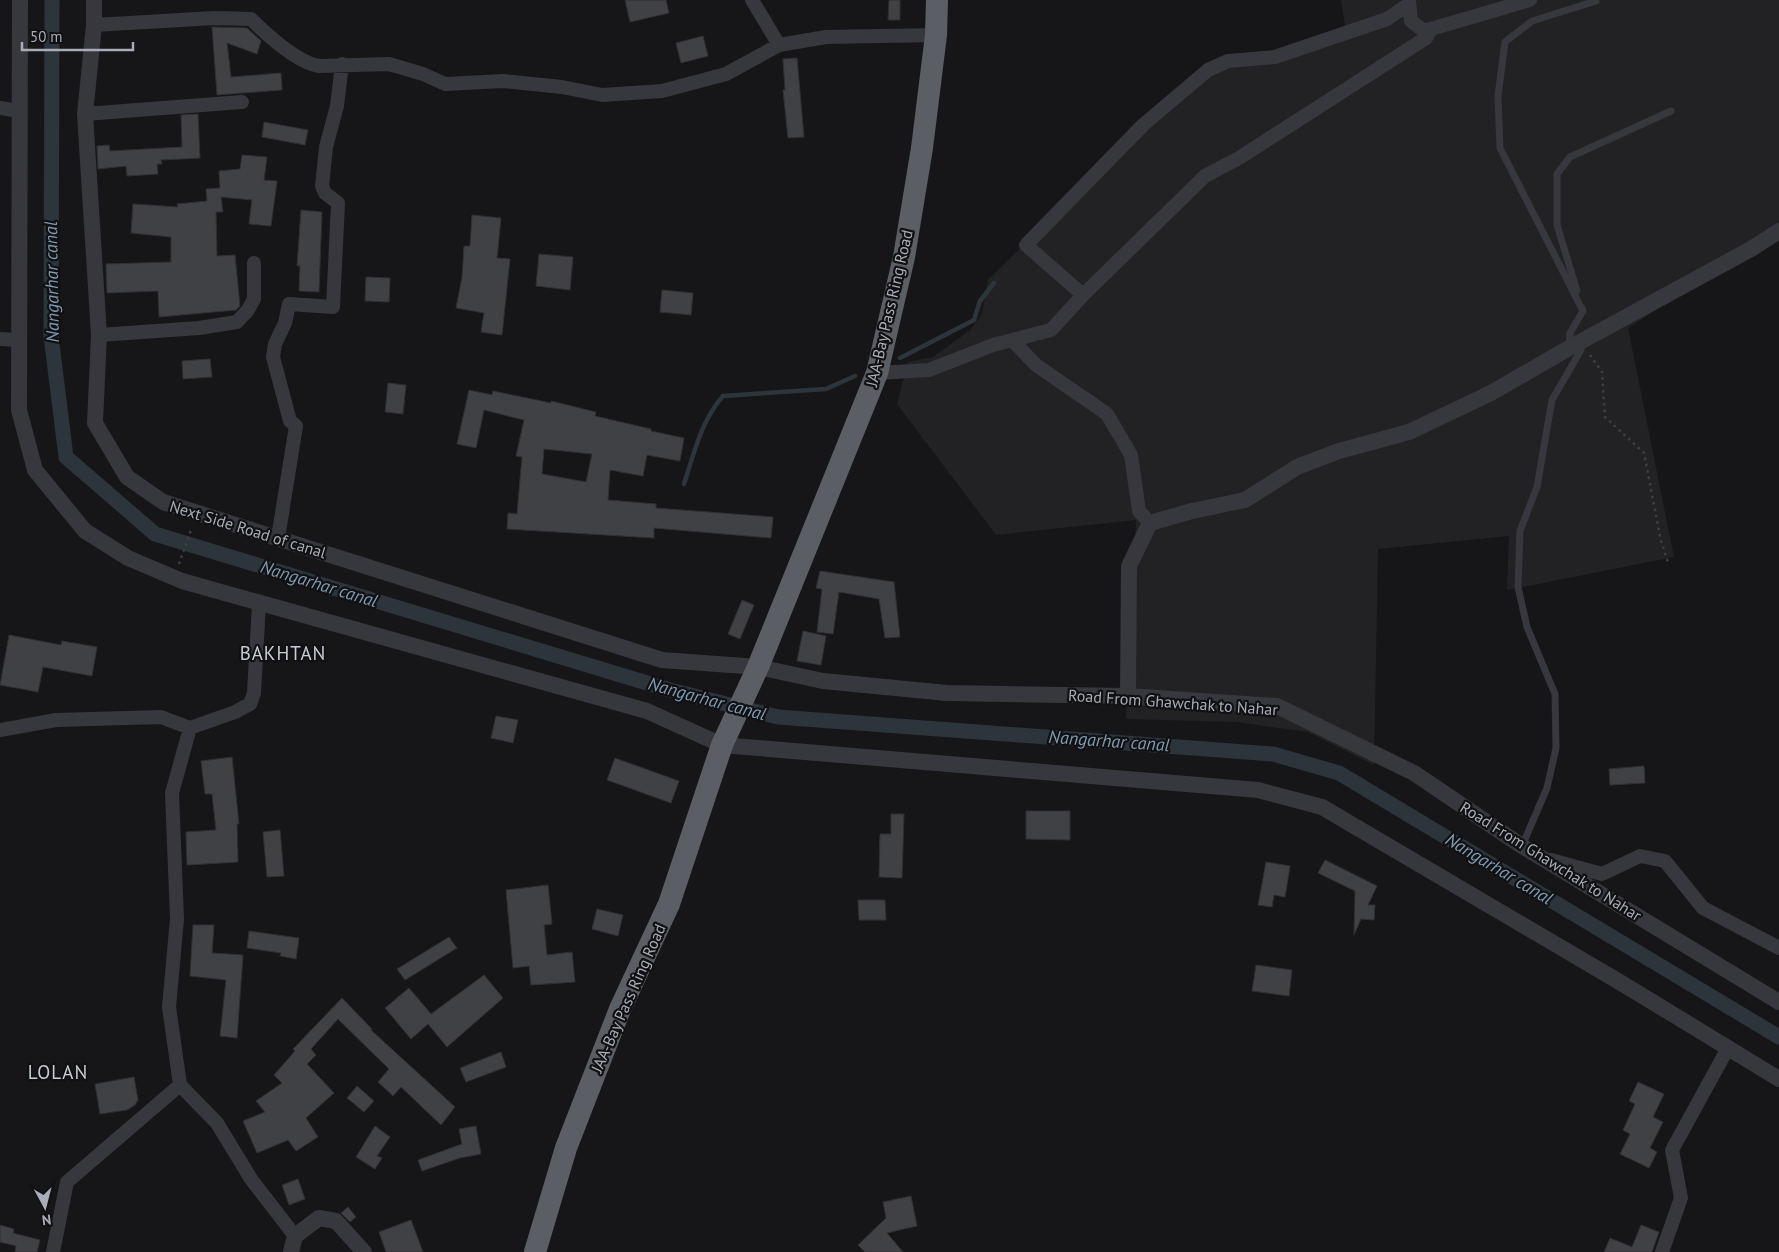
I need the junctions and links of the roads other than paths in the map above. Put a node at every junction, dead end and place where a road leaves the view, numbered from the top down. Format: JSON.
{"nodes":[{"id":1,"x":20,"y":0,"type":"edge"},
{"id":2,"x":94,"y":0,"type":"edge"},
{"id":3,"x":752,"y":0,"type":"edge"},
{"id":4,"x":937,"y":0,"type":"edge"},
{"id":5,"x":1530,"y":0,"type":"edge"},
{"id":6,"x":1596,"y":1,"type":"edge"},
{"id":7,"x":1409,"y":2,"type":"edge"},
{"id":8,"x":94,"y":25,"type":"junction"},
{"id":9,"x":1430,"y":31,"type":"junction"},
{"id":10,"x":936,"y":35,"type":"junction"},
{"id":11,"x":779,"y":45,"type":"junction"},
{"id":12,"x":342,"y":64,"type":"junction"},
{"id":13,"x":242,"y":102,"type":"dead end"},
{"id":14,"x":0,"y":108,"type":"edge"},
{"id":15,"x":19,"y":111,"type":"junction"},
{"id":16,"x":1671,"y":111,"type":"dead end"},
{"id":17,"x":85,"y":114,"type":"junction"},
{"id":18,"x":1779,"y":231,"type":"edge"},
{"id":19,"x":254,"y":263,"type":"dead end"},
{"id":20,"x":1083,"y":295,"type":"junction"},
{"id":21,"x":1583,"y":311,"type":"junction"},
{"id":22,"x":99,"y":335,"type":"junction"},
{"id":23,"x":0,"y":340,"type":"edge"},
{"id":24,"x":19,"y":340,"type":"junction"},
{"id":25,"x":1012,"y":340,"type":"junction"},
{"id":26,"x":1575,"y":349,"type":"junction"},
{"id":27,"x":877,"y":373,"type":"junction"},
{"id":28,"x":1150,"y":523,"type":"junction"},
{"id":29,"x":278,"y":538,"type":"junction"},
{"id":30,"x":260,"y":604,"type":"junction"},
{"id":31,"x":753,"y":675,"type":"junction"},
{"id":32,"x":1128,"y":696,"type":"junction"},
{"id":33,"x":190,"y":728,"type":"junction"},
{"id":34,"x":0,"y":730,"type":"edge"},
{"id":35,"x":722,"y":745,"type":"junction"},
{"id":36,"x":1522,"y":846,"type":"junction"},
{"id":37,"x":1542,"y":858,"type":"junction"},
{"id":38,"x":1779,"y":948,"type":"edge"},
{"id":39,"x":1779,"y":1002,"type":"edge"},
{"id":40,"x":1728,"y":1048,"type":"junction"},
{"id":41,"x":1779,"y":1079,"type":"edge"},
{"id":42,"x":180,"y":1085,"type":"junction"},
{"id":43,"x":295,"y":1236,"type":"junction"},
{"id":44,"x":53,"y":1252,"type":"edge"},
{"id":45,"x":291,"y":1252,"type":"edge"},
{"id":46,"x":364,"y":1252,"type":"edge"},
{"id":47,"x":535,"y":1252,"type":"edge"},
{"id":48,"x":1662,"y":1252,"type":"edge"}],
"edges":[{"from":1,"to":15,"type":"street"},
{"from":2,"to":8,"type":"street","name":"Next Side Road of canal"},
{"from":3,"to":11,"type":"street"},
{"from":4,"to":10,"type":"highway","name":"JAA-Bay Pass Ring Road"},
{"from":5,"to":9,"type":"street"},
{"from":6,"to":21,"type":"lane"},
{"from":7,"to":9,"type":"street"},
{"from":7,"to":20,"type":"street"},
{"from":8,"to":12,"type":"street"},
{"from":8,"to":17,"type":"street","name":"Next Side Road of canal"},
{"from":9,"to":20,"type":"street"},
{"from":10,"to":11,"type":"street"},
{"from":10,"to":27,"type":"highway","name":"JAA-Bay Pass Ring Road"},
{"from":11,"to":12,"type":"street"},
{"from":12,"to":29,"type":"street"},
{"from":13,"to":17,"type":"street"},
{"from":14,"to":15,"type":"street"},
{"from":15,"to":24,"type":"street"},
{"from":16,"to":21,"type":"lane"},
{"from":17,"to":22,"type":"street","name":"Next Side Road of canal"},
{"from":18,"to":26,"type":"street"},
{"from":19,"to":22,"type":"street"},
{"from":20,"to":25,"type":"street"},
{"from":21,"to":26,"type":"lane"},
{"from":22,"to":29,"type":"street","name":"Next Side Road of canal"},
{"from":23,"to":24,"type":"street"},
{"from":24,"to":30,"type":"street"},
{"from":25,"to":27,"type":"street"},
{"from":25,"to":28,"type":"street"},
{"from":26,"to":28,"type":"street"},
{"from":26,"to":36,"type":"lane"},
{"from":27,"to":31,"type":"highway","name":"JAA-Bay Pass Ring Road"},
{"from":28,"to":32,"type":"street"},
{"from":29,"to":31,"type":"street","name":"Next Side Road of canal"},
{"from":30,"to":33,"type":"street"},
{"from":30,"to":35,"type":"street"},
{"from":31,"to":32,"type":"street","name":"Road From Ghawchak to Nahar"},
{"from":31,"to":35,"type":"highway","name":"JAA-Bay Pass Ring Road"},
{"from":32,"to":36,"type":"street","name":"Road From Ghawchak to Nahar"},
{"from":33,"to":34,"type":"street"},
{"from":33,"to":42,"type":"street"},
{"from":35,"to":40,"type":"street"},
{"from":35,"to":47,"type":"highway","name":"JAA-Bay Pass Ring Road"},
{"from":36,"to":37,"type":"street","name":"Road From Ghawchak to Nahar"},
{"from":37,"to":38,"type":"street"},
{"from":37,"to":39,"type":"street","name":"Road From Ghawchak to Nahar"},
{"from":40,"to":41,"type":"street"},
{"from":40,"to":48,"type":"street"},
{"from":42,"to":43,"type":"street"},
{"from":42,"to":44,"type":"street"},
{"from":43,"to":45,"type":"street"},
{"from":43,"to":46,"type":"street"}]}
